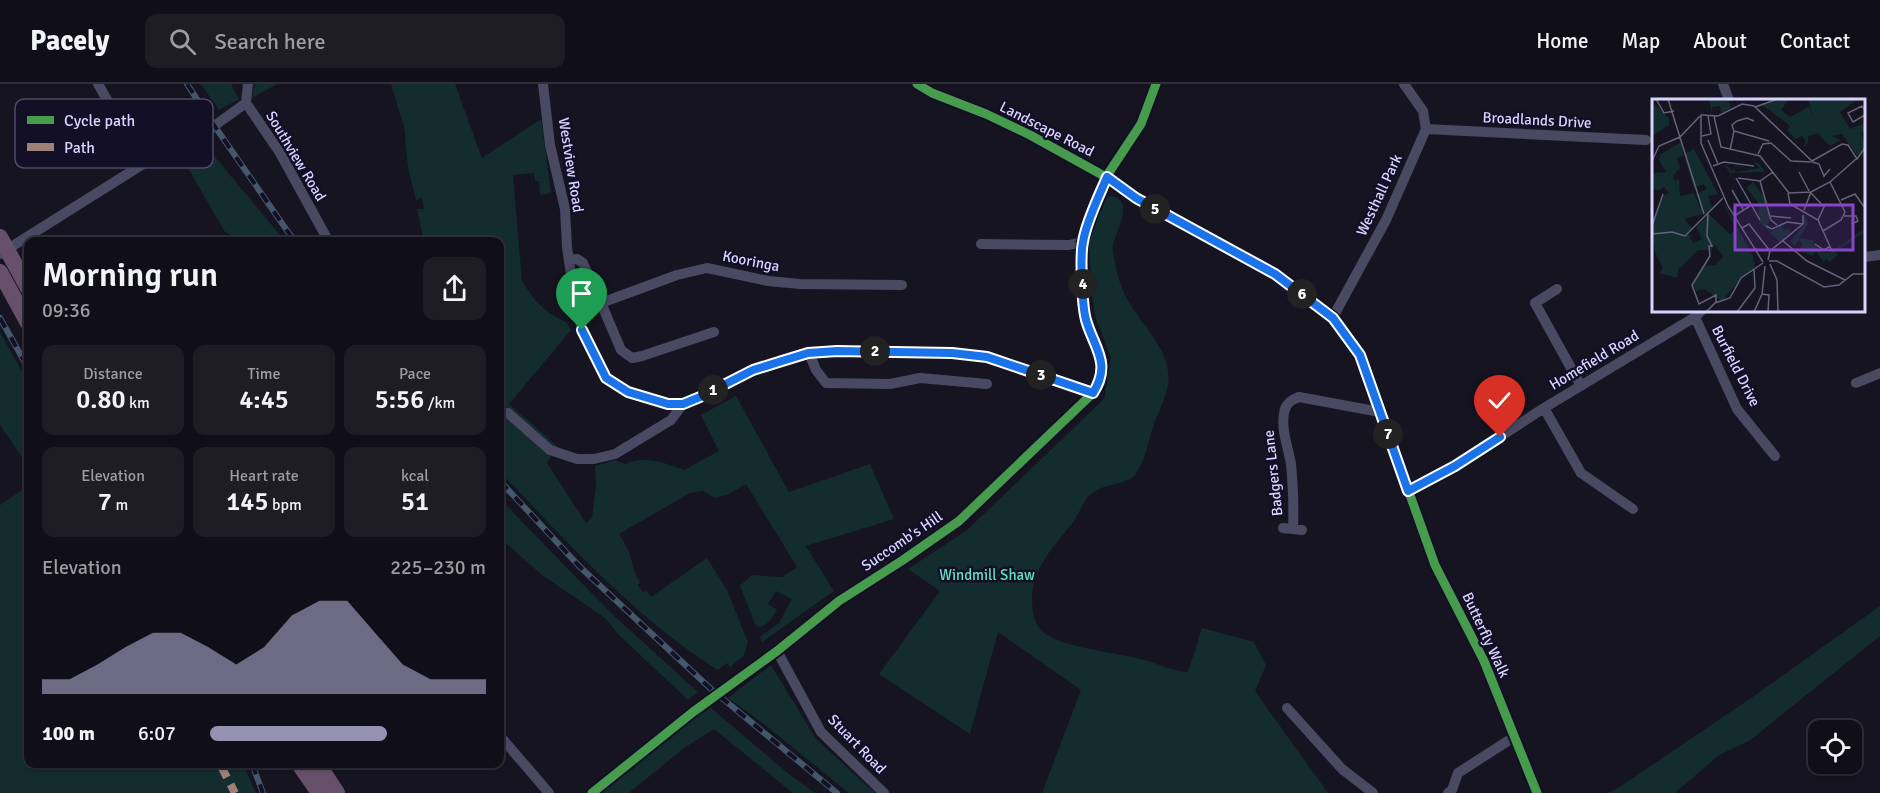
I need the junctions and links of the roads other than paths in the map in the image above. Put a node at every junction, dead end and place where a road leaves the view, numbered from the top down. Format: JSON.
{"nodes":[{"id":1,"x":98,"y":84,"type":"edge"},
{"id":2,"x":248,"y":84,"type":"edge"},
{"id":3,"x":543,"y":84,"type":"edge"},
{"id":4,"x":916,"y":84,"type":"edge"},
{"id":5,"x":1156,"y":84,"type":"edge"},
{"id":6,"x":1404,"y":84,"type":"edge"},
{"id":7,"x":1723,"y":84,"type":"edge"},
{"id":8,"x":106,"y":99,"type":"edge"},
{"id":9,"x":1729,"y":99,"type":"edge"},
{"id":10,"x":246,"y":103,"type":"junction"},
{"id":11,"x":213,"y":127,"type":"edge"},
{"id":12,"x":1426,"y":129,"type":"junction"},
{"id":13,"x":1646,"y":140,"type":"dead end"},
{"id":14,"x":135,"y":168,"type":"edge"},
{"id":15,"x":1107,"y":177,"type":"junction"},
{"id":16,"x":326,"y":237,"type":"edge"},
{"id":17,"x":1082,"y":242,"type":"junction"},
{"id":18,"x":981,"y":244,"type":"dead end"},
{"id":19,"x":2,"y":247,"type":"edge"},
{"id":20,"x":1880,"y":255,"type":"edge"},
{"id":21,"x":1865,"y":257,"type":"edge"},
{"id":22,"x":568,"y":260,"type":"junction"},
{"id":23,"x":0,"y":272,"type":"edge"},
{"id":24,"x":24,"y":282,"type":"edge"},
{"id":25,"x":902,"y":285,"type":"dead end"},
{"id":26,"x":1557,"y":289,"type":"dead end"},
{"id":27,"x":601,"y":303,"type":"junction"},
{"id":28,"x":1698,"y":314,"type":"edge"},
{"id":29,"x":24,"y":316,"type":"edge"},
{"id":30,"x":1333,"y":318,"type":"junction"},
{"id":31,"x":714,"y":332,"type":"dead end"},
{"id":32,"x":808,"y":353,"type":"junction"},
{"id":33,"x":1880,"y":374,"type":"edge"},
{"id":34,"x":1856,"y":383,"type":"dead end"},
{"id":35,"x":987,"y":384,"type":"dead end"},
{"id":36,"x":1581,"y":386,"type":"junction"},
{"id":37,"x":1093,"y":393,"type":"junction"},
{"id":38,"x":683,"y":404,"type":"junction"},
{"id":39,"x":1544,"y":408,"type":"junction"},
{"id":40,"x":1380,"y":412,"type":"junction"},
{"id":41,"x":508,"y":413,"type":"dead end"},
{"id":42,"x":1775,"y":456,"type":"dead end"},
{"id":43,"x":1408,"y":491,"type":"junction"},
{"id":44,"x":1634,"y":509,"type":"dead end"},
{"id":45,"x":1292,"y":529,"type":"dead end"},
{"id":46,"x":777,"y":651,"type":"junction"},
{"id":47,"x":1287,"y":708,"type":"dead end"},
{"id":48,"x":1514,"y":736,"type":"junction"},
{"id":49,"x":504,"y":741,"type":"edge"},
{"id":50,"x":302,"y":768,"type":"edge"},
{"id":51,"x":321,"y":768,"type":"edge"},
{"id":52,"x":319,"y":793,"type":"edge"},
{"id":53,"x":337,"y":793,"type":"edge"},
{"id":54,"x":549,"y":793,"type":"edge"},
{"id":55,"x":592,"y":793,"type":"edge"},
{"id":56,"x":884,"y":793,"type":"edge"},
{"id":57,"x":1373,"y":793,"type":"edge"},
{"id":58,"x":1448,"y":793,"type":"edge"},
{"id":59,"x":1537,"y":793,"type":"edge"}],
"edges":[{"from":1,"to":8,"type":"street"},
{"from":2,"to":10,"type":"street","name":"Southview Road"},
{"from":3,"to":22,"type":"street","name":"Westview Road"},
{"from":4,"to":15,"type":"street","name":"Landscape Road"},
{"from":5,"to":15,"type":"street"},
{"from":6,"to":12,"type":"street"},
{"from":7,"to":9,"type":"street"},
{"from":10,"to":11,"type":"street"},
{"from":10,"to":16,"type":"street","name":"Southview Road"},
{"from":12,"to":13,"type":"street","name":"Broadlands Drive"},
{"from":12,"to":30,"type":"street","name":"Westhall Park"},
{"from":14,"to":19,"type":"street"},
{"from":15,"to":17,"type":"street"},
{"from":15,"to":30,"type":"street","name":"Landscape Road"},
{"from":17,"to":18,"type":"street"},
{"from":17,"to":37,"type":"street","name":"Succomb's Hill"},
{"from":19,"to":24,"type":"highway"},
{"from":20,"to":21,"type":"street"},
{"from":22,"to":27,"type":"street"},
{"from":22,"to":38,"type":"street","name":"Westview Road"},
{"from":23,"to":29,"type":"highway"},
{"from":25,"to":27,"type":"street","name":"Kooringa"},
{"from":26,"to":36,"type":"street"},
{"from":27,"to":31,"type":"street"},
{"from":28,"to":36,"type":"street","name":"Homefield Road"},
{"from":28,"to":42,"type":"street","name":"Burfield Drive"},
{"from":30,"to":40,"type":"street","name":"Landscape Road"},
{"from":32,"to":35,"type":"street"},
{"from":32,"to":37,"type":"street"},
{"from":32,"to":38,"type":"street"},
{"from":33,"to":34,"type":"street"},
{"from":36,"to":39,"type":"street","name":"Homefield Road"},
{"from":37,"to":46,"type":"street","name":"Succomb's Hill"},
{"from":38,"to":41,"type":"street"},
{"from":39,"to":43,"type":"street","name":"Homefield Road"},
{"from":39,"to":44,"type":"street"},
{"from":40,"to":43,"type":"street","name":"Landscape Road"},
{"from":40,"to":45,"type":"street","name":"Badgers Lane"},
{"from":43,"to":48,"type":"street","name":"Butterfly Walk"},
{"from":46,"to":55,"type":"street","name":"Succomb's Hill","bridge":true},
{"from":46,"to":56,"type":"street","name":"Stuart Road"},
{"from":47,"to":57,"type":"street"},
{"from":48,"to":58,"type":"street"},
{"from":48,"to":59,"type":"street","name":"Butterfly Walk"},
{"from":49,"to":54,"type":"street"},
{"from":50,"to":52,"type":"highway"},
{"from":51,"to":53,"type":"highway"}]}
